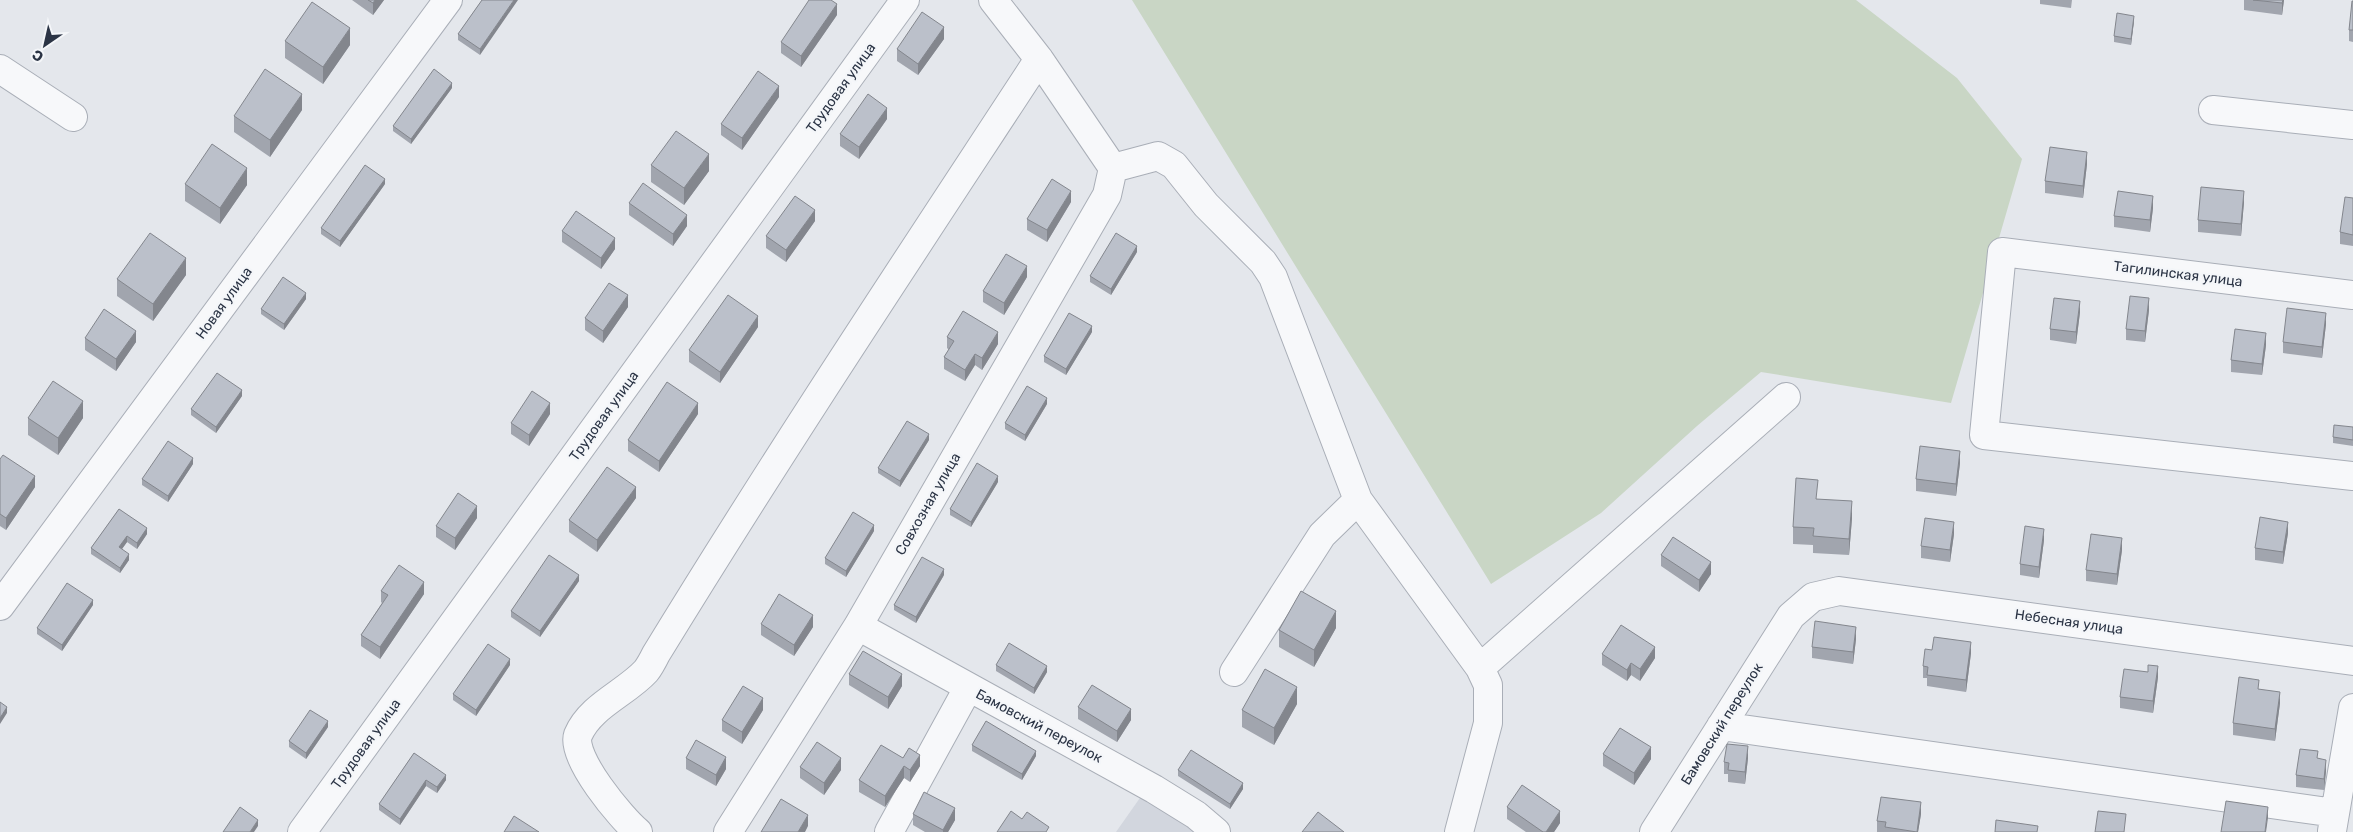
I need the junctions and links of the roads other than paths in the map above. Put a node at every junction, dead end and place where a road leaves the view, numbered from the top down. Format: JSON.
{"nodes":[{"id":1,"x":448,"y":0,"type":"edge"},
{"id":2,"x":906,"y":0,"type":"edge"},
{"id":3,"x":993,"y":0,"type":"edge"},
{"id":4,"x":1039,"y":58,"type":"junction"},
{"id":5,"x":0,"y":69,"type":"edge"},
{"id":6,"x":2213,"y":110,"type":"dead end"},
{"id":7,"x":73,"y":117,"type":"dead end"},
{"id":8,"x":2353,"y":125,"type":"edge"},
{"id":9,"x":1113,"y":168,"type":"junction"},
{"id":10,"x":2353,"y":295,"type":"edge"},
{"id":11,"x":1786,"y":397,"type":"dead end"},
{"id":12,"x":2353,"y":476,"type":"edge"},
{"id":13,"x":1358,"y":500,"type":"junction"},
{"id":14,"x":0,"y":606,"type":"edge"},
{"id":15,"x":1791,"y":616,"type":"joint"},
{"id":16,"x":858,"y":626,"type":"junction"},
{"id":17,"x":2353,"y":661,"type":"edge"},
{"id":18,"x":1480,"y":668,"type":"junction"},
{"id":19,"x":1234,"y":672,"type":"dead end"},
{"id":20,"x":968,"y":688,"type":"junction"},
{"id":21,"x":2353,"y":708,"type":"edge"},
{"id":22,"x":1721,"y":726,"type":"junction"},
{"id":23,"x":2334,"y":823,"type":"edge"},
{"id":24,"x":302,"y":832,"type":"edge"},
{"id":25,"x":638,"y":832,"type":"edge"},
{"id":26,"x":728,"y":832,"type":"edge"},
{"id":27,"x":889,"y":832,"type":"edge"},
{"id":28,"x":1216,"y":832,"type":"edge"},
{"id":29,"x":1459,"y":832,"type":"edge"},
{"id":30,"x":1654,"y":832,"type":"edge"}],
"edges":[{"from":1,"to":14,"type":"street","name":"Новая улица"},
{"from":2,"to":24,"type":"street","name":"Трудовая улица"},
{"from":3,"to":4,"type":"street"},
{"from":4,"to":9,"type":"street"},
{"from":4,"to":25,"type":"street"},
{"from":5,"to":7,"type":"street"},
{"from":6,"to":8,"type":"street"},
{"from":9,"to":13,"type":"street"},
{"from":9,"to":16,"type":"street","name":"Совхозная улица"},
{"from":10,"to":12,"type":"street","name":"Тагилинская улица"},
{"from":11,"to":18,"type":"street"},
{"from":13,"to":18,"type":"street"},
{"from":13,"to":19,"type":"street"},
{"from":15,"to":17,"type":"street","name":"Небесная улица"},
{"from":15,"to":22,"type":"street","name":"Бамовский переулок"},
{"from":16,"to":20,"type":"street","name":"Бамовский переулок"},
{"from":16,"to":26,"type":"street","name":"Совхозная улица"},
{"from":18,"to":29,"type":"street"},
{"from":20,"to":27,"type":"street"},
{"from":20,"to":28,"type":"street","name":"Бамовский переулок"},
{"from":21,"to":23,"type":"street"},
{"from":22,"to":23,"type":"street"},
{"from":22,"to":30,"type":"street","name":"Бамовский переулок"}]}
